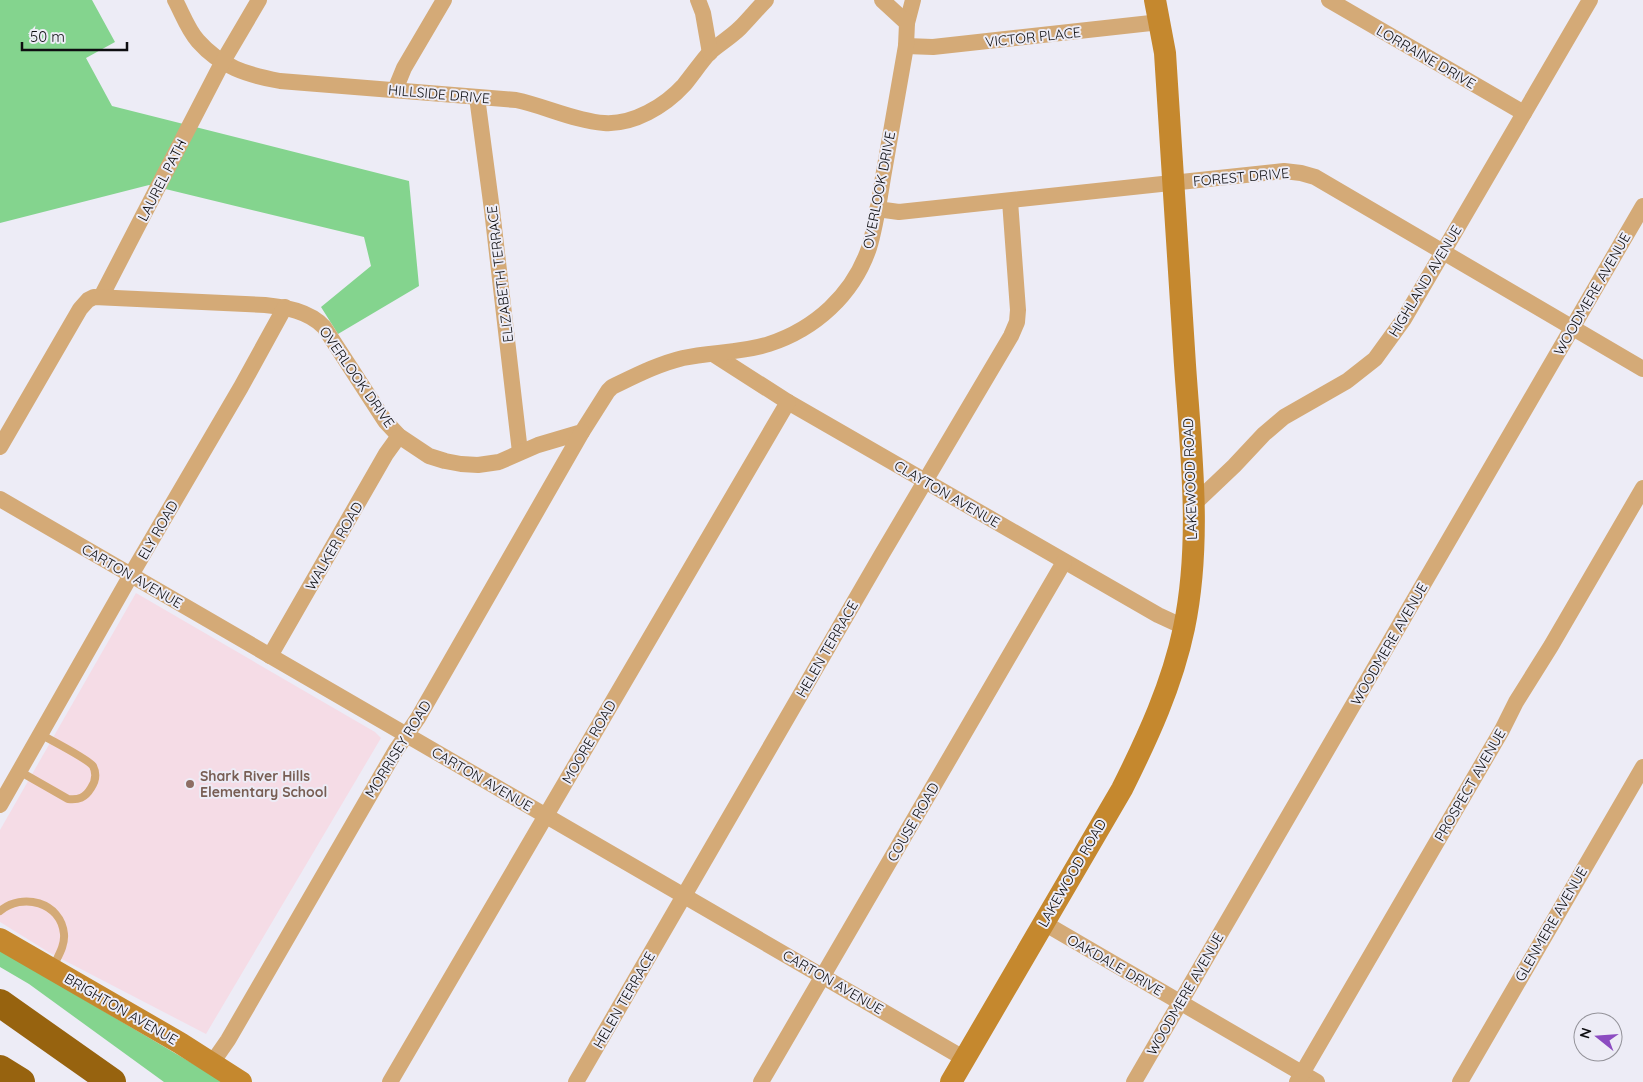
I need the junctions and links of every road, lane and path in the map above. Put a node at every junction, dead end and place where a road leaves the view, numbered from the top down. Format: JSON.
{"nodes":[{"id":1,"x":175,"y":0,"type":"edge"},
{"id":2,"x":259,"y":0,"type":"edge"},
{"id":3,"x":444,"y":0,"type":"edge"},
{"id":4,"x":698,"y":0,"type":"edge"},
{"id":5,"x":766,"y":0,"type":"edge"},
{"id":6,"x":882,"y":0,"type":"edge"},
{"id":7,"x":913,"y":0,"type":"edge"},
{"id":8,"x":1155,"y":0,"type":"edge"},
{"id":9,"x":1329,"y":0,"type":"edge"},
{"id":10,"x":1590,"y":0,"type":"edge"},
{"id":11,"x":1160,"y":22,"type":"junction"},
{"id":12,"x":907,"y":23,"type":"junction"},
{"id":13,"x":906,"y":46,"type":"junction"},
{"id":14,"x":710,"y":53,"type":"junction"},
{"id":15,"x":222,"y":62,"type":"junction"},
{"id":16,"x":395,"y":90,"type":"junction"},
{"id":17,"x":477,"y":97,"type":"junction"},
{"id":18,"x":1524,"y":114,"type":"junction"},
{"id":19,"x":1173,"y":183,"type":"junction"},
{"id":20,"x":1010,"y":201,"type":"junction"},
{"id":21,"x":1643,"y":206,"type":"edge"},
{"id":22,"x":877,"y":209,"type":"junction"},
{"id":23,"x":1443,"y":251,"type":"junction"},
{"id":24,"x":102,"y":297,"type":"junction"},
{"id":25,"x":285,"y":307,"type":"junction"},
{"id":26,"x":1573,"y":328,"type":"junction"},
{"id":27,"x":713,"y":354,"type":"junction"},
{"id":28,"x":1643,"y":369,"type":"edge"},
{"id":29,"x":788,"y":402,"type":"junction"},
{"id":30,"x":582,"y":432,"type":"junction"},
{"id":31,"x":398,"y":436,"type":"junction"},
{"id":32,"x":0,"y":447,"type":"edge"},
{"id":33,"x":520,"y":452,"type":"junction"},
{"id":34,"x":926,"y":481,"type":"junction"},
{"id":35,"x":1643,"y":488,"type":"edge"},
{"id":36,"x":0,"y":499,"type":"edge"},
{"id":37,"x":1194,"y":504,"type":"junction"},
{"id":38,"x":1064,"y":562,"type":"junction"},
{"id":39,"x":131,"y":575,"type":"junction"},
{"id":40,"x":1184,"y":628,"type":"junction"},
{"id":41,"x":270,"y":656,"type":"junction"},
{"id":42,"x":40,"y":734,"type":"junction"},
{"id":43,"x":406,"y":735,"type":"junction"},
{"id":44,"x":1643,"y":767,"type":"edge"},
{"id":45,"x":19,"y":771,"type":"junction"},
{"id":46,"x":0,"y":805,"type":"edge"},
{"id":47,"x":546,"y":816,"type":"junction"},
{"id":48,"x":684,"y":896,"type":"junction"},
{"id":49,"x":0,"y":911,"type":"edge"},
{"id":50,"x":1044,"y":923,"type":"junction"},
{"id":51,"x":0,"y":939,"type":"edge"},
{"id":52,"x":52,"y":969,"type":"junction"},
{"id":53,"x":823,"y":976,"type":"junction"},
{"id":54,"x":1181,"y":1002,"type":"junction"},
{"id":55,"x":0,"y":1003,"type":"edge"},
{"id":56,"x":965,"y":1058,"type":"junction"},
{"id":57,"x":212,"y":1063,"type":"junction"},
{"id":58,"x":0,"y":1069,"type":"edge"},
{"id":59,"x":1300,"y":1078,"type":"edge"},
{"id":60,"x":21,"y":1082,"type":"edge"},
{"id":61,"x":112,"y":1082,"type":"edge"},
{"id":62,"x":241,"y":1082,"type":"edge"},
{"id":63,"x":390,"y":1082,"type":"edge"},
{"id":64,"x":576,"y":1082,"type":"edge"},
{"id":65,"x":761,"y":1082,"type":"edge"},
{"id":66,"x":951,"y":1082,"type":"edge"},
{"id":67,"x":1134,"y":1082,"type":"edge"},
{"id":68,"x":1317,"y":1082,"type":"edge"},
{"id":69,"x":1460,"y":1082,"type":"edge"}],
"edges":[{"from":1,"to":15,"type":"street","name":"HILLSIDE DRIVE"},
{"from":2,"to":15,"type":"street","name":"LAUREL PATH"},
{"from":3,"to":16,"type":"street"},
{"from":4,"to":14,"type":"street"},
{"from":5,"to":14,"type":"street","name":"HILLSIDE DRIVE"},
{"from":6,"to":12,"type":"street"},
{"from":7,"to":12,"type":"street","name":"OVERLOOK DRIVE"},
{"from":8,"to":11,"type":"street","name":"LAKEWOOD ROAD"},
{"from":9,"to":18,"type":"street","name":"LORRAINE DRIVE"},
{"from":10,"to":18,"type":"street","name":"HIGHLAND AVENUE"},
{"from":11,"to":13,"type":"street","name":"VICTOR PLACE"},
{"from":11,"to":19,"type":"street","name":"LAKEWOOD ROAD"},
{"from":12,"to":13,"type":"street","name":"OVERLOOK DRIVE"},
{"from":13,"to":22,"type":"street","name":"OVERLOOK DRIVE"},
{"from":14,"to":17,"type":"street","name":"HILLSIDE DRIVE"},
{"from":15,"to":16,"type":"street","name":"HILLSIDE DRIVE"},
{"from":15,"to":24,"type":"street","name":"LAUREL PATH"},
{"from":16,"to":17,"type":"street","name":"HILLSIDE DRIVE"},
{"from":17,"to":33,"type":"street","name":"ELIZABETH TERRACE"},
{"from":18,"to":23,"type":"street","name":"HIGHLAND AVENUE"},
{"from":19,"to":20,"type":"street","name":"FOREST DRIVE"},
{"from":19,"to":23,"type":"street","name":"FOREST DRIVE"},
{"from":19,"to":37,"type":"street","name":"LAKEWOOD ROAD"},
{"from":20,"to":22,"type":"street","name":"FOREST DRIVE"},
{"from":20,"to":34,"type":"street","name":"HELEN TERRACE"},
{"from":21,"to":26,"type":"street","name":"WOODMERE AVENUE"},
{"from":22,"to":27,"type":"street","name":"OVERLOOK DRIVE"},
{"from":23,"to":26,"type":"street","name":"FOREST DRIVE"},
{"from":23,"to":37,"type":"street","name":"HIGHLAND AVENUE"},
{"from":24,"to":25,"type":"street","name":"OVERLOOK DRIVE"},
{"from":24,"to":32,"type":"street"},
{"from":25,"to":31,"type":"street","name":"OVERLOOK DRIVE"},
{"from":25,"to":39,"type":"street","name":"ELY ROAD"},
{"from":26,"to":28,"type":"street","name":"FOREST DRIVE"},
{"from":26,"to":54,"type":"street","name":"WOODMERE AVENUE"},
{"from":27,"to":29,"type":"street","name":"CLAYTON AVENUE"},
{"from":27,"to":30,"type":"street","name":"OVERLOOK DRIVE"},
{"from":29,"to":34,"type":"street","name":"CLAYTON AVENUE"},
{"from":29,"to":47,"type":"street","name":"MOORE ROAD"},
{"from":30,"to":33,"type":"street","name":"OVERLOOK DRIVE"},
{"from":30,"to":43,"type":"street","name":"MORRISEY ROAD"},
{"from":31,"to":33,"type":"street","name":"OVERLOOK DRIVE"},
{"from":31,"to":41,"type":"street","name":"WALKER ROAD"},
{"from":34,"to":38,"type":"street","name":"CLAYTON AVENUE"},
{"from":34,"to":48,"type":"street","name":"HELEN TERRACE"},
{"from":35,"to":59,"type":"street","name":"PROSPECT AVENUE"},
{"from":36,"to":39,"type":"street","name":"CARTON AVENUE"},
{"from":37,"to":40,"type":"street","name":"LAKEWOOD ROAD"},
{"from":38,"to":40,"type":"street","name":"CLAYTON AVENUE"},
{"from":38,"to":53,"type":"street","name":"COUSE ROAD"},
{"from":39,"to":41,"type":"street","name":"CARTON AVENUE"},
{"from":39,"to":42,"type":"street","name":"ELY ROAD"},
{"from":40,"to":50,"type":"street","name":"LAKEWOOD ROAD"},
{"from":41,"to":43,"type":"street","name":"CARTON AVENUE"},
{"from":42,"to":45,"type":"street","name":"ELY ROAD"},
{"from":42,"to":45,"type":"lane"},
{"from":43,"to":47,"type":"street","name":"CARTON AVENUE"},
{"from":43,"to":57,"type":"street","name":"MORRISEY ROAD"},
{"from":44,"to":69,"type":"street","name":"GLENMERE AVENUE"},
{"from":45,"to":46,"type":"street","name":"ELY ROAD"},
{"from":47,"to":48,"type":"street","name":"CARTON AVENUE"},
{"from":47,"to":63,"type":"street","name":"MOORE ROAD"},
{"from":48,"to":53,"type":"street","name":"CARTON AVENUE"},
{"from":48,"to":64,"type":"street","name":"HELEN TERRACE"},
{"from":49,"to":52,"type":"lane"},
{"from":50,"to":54,"type":"street","name":"OAKDALE DRIVE"},
{"from":50,"to":56,"type":"street","name":"LAKEWOOD ROAD"},
{"from":51,"to":52,"type":"street","name":"BRIGHTON AVENUE"},
{"from":52,"to":57,"type":"street","name":"BRIGHTON AVENUE"},
{"from":53,"to":56,"type":"street","name":"CARTON AVENUE"},
{"from":53,"to":65,"type":"street","name":"COUSE ROAD"},
{"from":54,"to":59,"type":"street","name":"OAKDALE DRIVE"},
{"from":54,"to":67,"type":"street","name":"WOODMERE AVENUE"},
{"from":55,"to":61,"type":"highway"},
{"from":56,"to":66,"type":"street","name":"LAKEWOOD ROAD"},
{"from":57,"to":62,"type":"street","name":"BRIGHTON AVENUE"},
{"from":58,"to":60,"type":"highway"},
{"from":59,"to":68,"type":"street","name":"OAKDALE DRIVE"}]}
